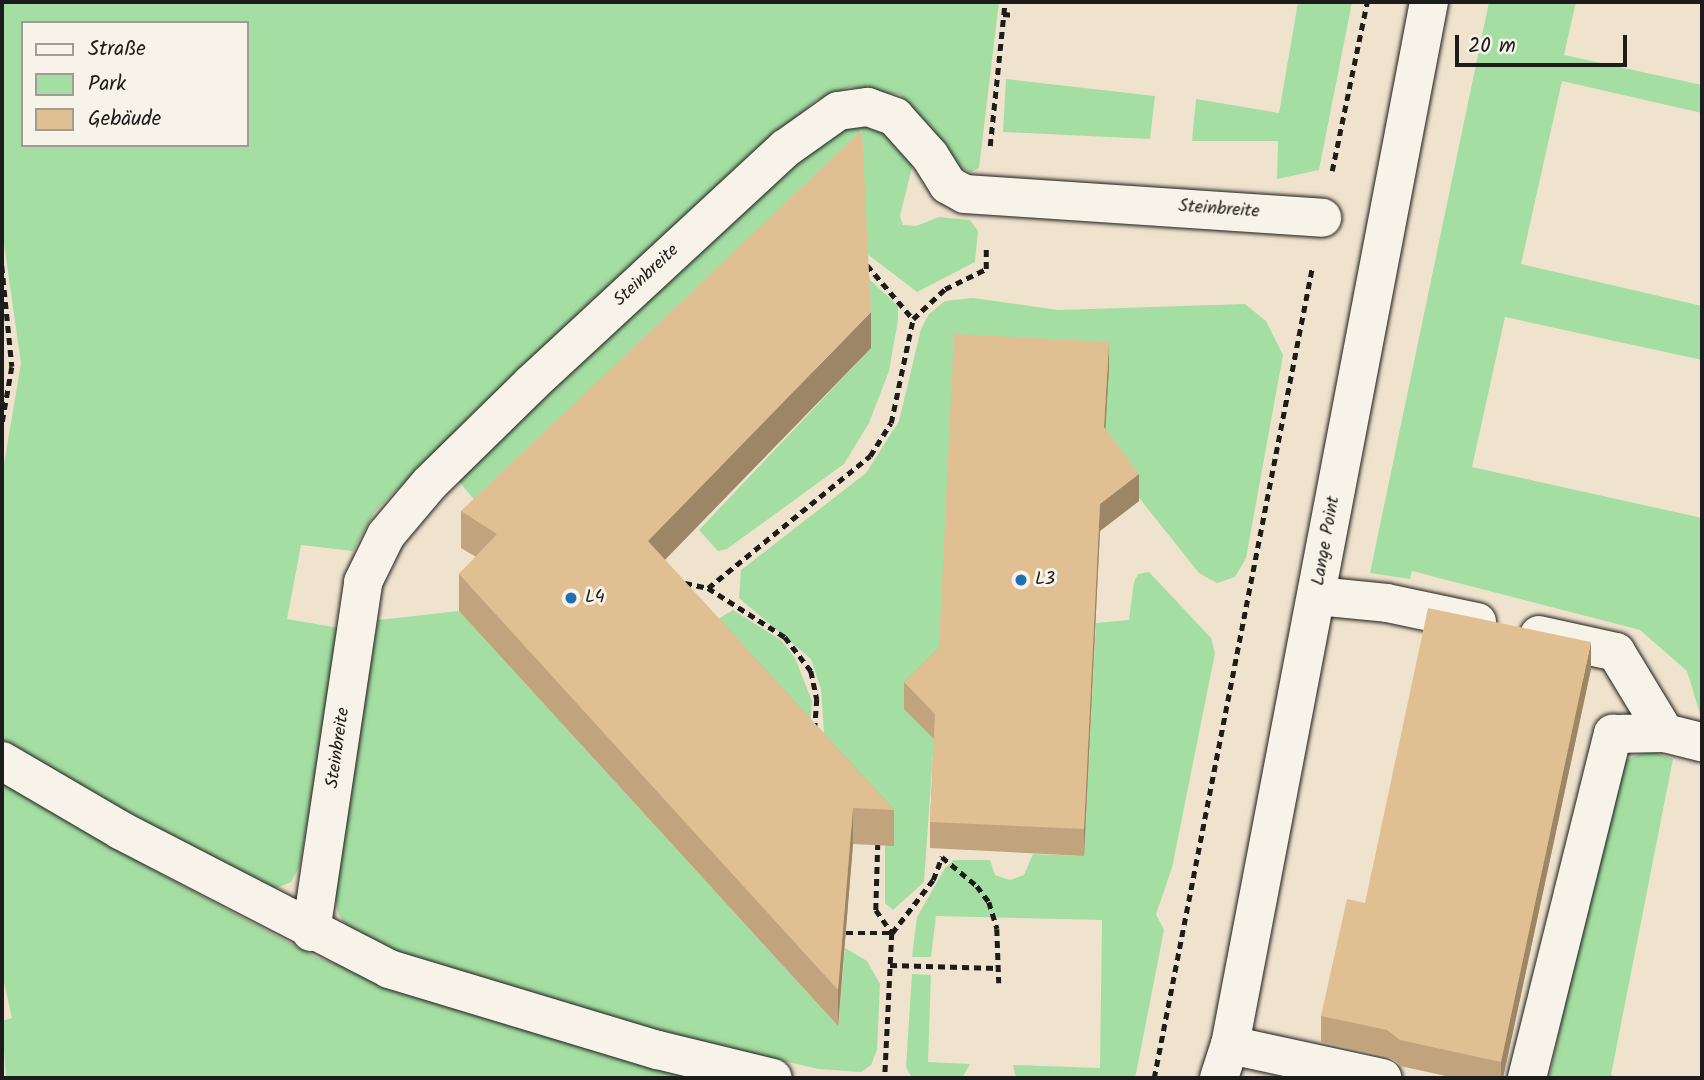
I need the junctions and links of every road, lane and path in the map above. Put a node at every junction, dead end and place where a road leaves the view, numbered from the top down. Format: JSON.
{"nodes":[{"id":1,"x":1006,"y":2,"type":"edge"},
{"id":2,"x":1367,"y":2,"type":"edge"},
{"id":3,"x":1429,"y":2,"type":"edge"},
{"id":4,"x":1003,"y":14,"type":"junction"},
{"id":5,"x":1015,"y":15,"type":"dead end"},
{"id":6,"x":1333,"y":164,"type":"dead end"},
{"id":7,"x":985,"y":195,"type":"junction"},
{"id":8,"x":1322,"y":218,"type":"dead end"},
{"id":9,"x":867,"y":265,"type":"edge"},
{"id":10,"x":2,"y":266,"type":"edge"},
{"id":11,"x":1310,"y":277,"type":"dead end"},
{"id":12,"x":913,"y":319,"type":"junction"},
{"id":13,"x":2,"y":425,"type":"edge"},
{"id":14,"x":672,"y":580,"type":"edge"},
{"id":15,"x":708,"y":588,"type":"junction"},
{"id":16,"x":1317,"y":596,"type":"junction"},
{"id":17,"x":1665,"y":733,"type":"junction"},
{"id":18,"x":819,"y":740,"type":"edge"},
{"id":19,"x":1702,"y":742,"type":"edge"},
{"id":20,"x":2,"y":761,"type":"edge"},
{"id":21,"x":878,"y":828,"type":"edge"},
{"id":22,"x":311,"y":932,"type":"junction"},
{"id":23,"x":846,"y":933,"type":"edge"},
{"id":24,"x":892,"y":933,"type":"junction"},
{"id":25,"x":890,"y":965,"type":"junction"},
{"id":26,"x":998,"y":968,"type":"junction"},
{"id":27,"x":999,"y":983,"type":"dead end"},
{"id":28,"x":1224,"y":1061,"type":"edge"},
{"id":29,"x":773,"y":1078,"type":"edge"},
{"id":30,"x":885,"y":1078,"type":"edge"},
{"id":31,"x":1154,"y":1078,"type":"edge"},
{"id":32,"x":1382,"y":1078,"type":"edge"},
{"id":33,"x":1527,"y":1078,"type":"edge"}],
"edges":[{"from":1,"to":4,"type":"path"},
{"from":2,"to":6,"type":"path"},
{"from":3,"to":16,"type":"street","name":"Lange Point"},
{"from":4,"to":5,"type":"path"},
{"from":4,"to":7,"type":"path"},
{"from":7,"to":8,"type":"street","name":"Steinbreite"},
{"from":7,"to":12,"type":"path"},
{"from":7,"to":22,"type":"street","name":"Steinbreite"},
{"from":9,"to":12,"type":"path"},
{"from":10,"to":13,"type":"path"},
{"from":11,"to":31,"type":"path"},
{"from":12,"to":15,"type":"path"},
{"from":14,"to":15,"type":"path"},
{"from":15,"to":18,"type":"path"},
{"from":16,"to":17,"type":"street"},
{"from":16,"to":28,"type":"street","name":"Lange Point"},
{"from":17,"to":19,"type":"street"},
{"from":17,"to":33,"type":"street"},
{"from":20,"to":22,"type":"street"},
{"from":21,"to":24,"type":"path"},
{"from":22,"to":29,"type":"street"},
{"from":23,"to":24,"type":"path"},
{"from":24,"to":25,"type":"path"},
{"from":24,"to":26,"type":"path"},
{"from":25,"to":26,"type":"path"},
{"from":25,"to":30,"type":"path"},
{"from":26,"to":27,"type":"path"},
{"from":28,"to":32,"type":"street"}]}
